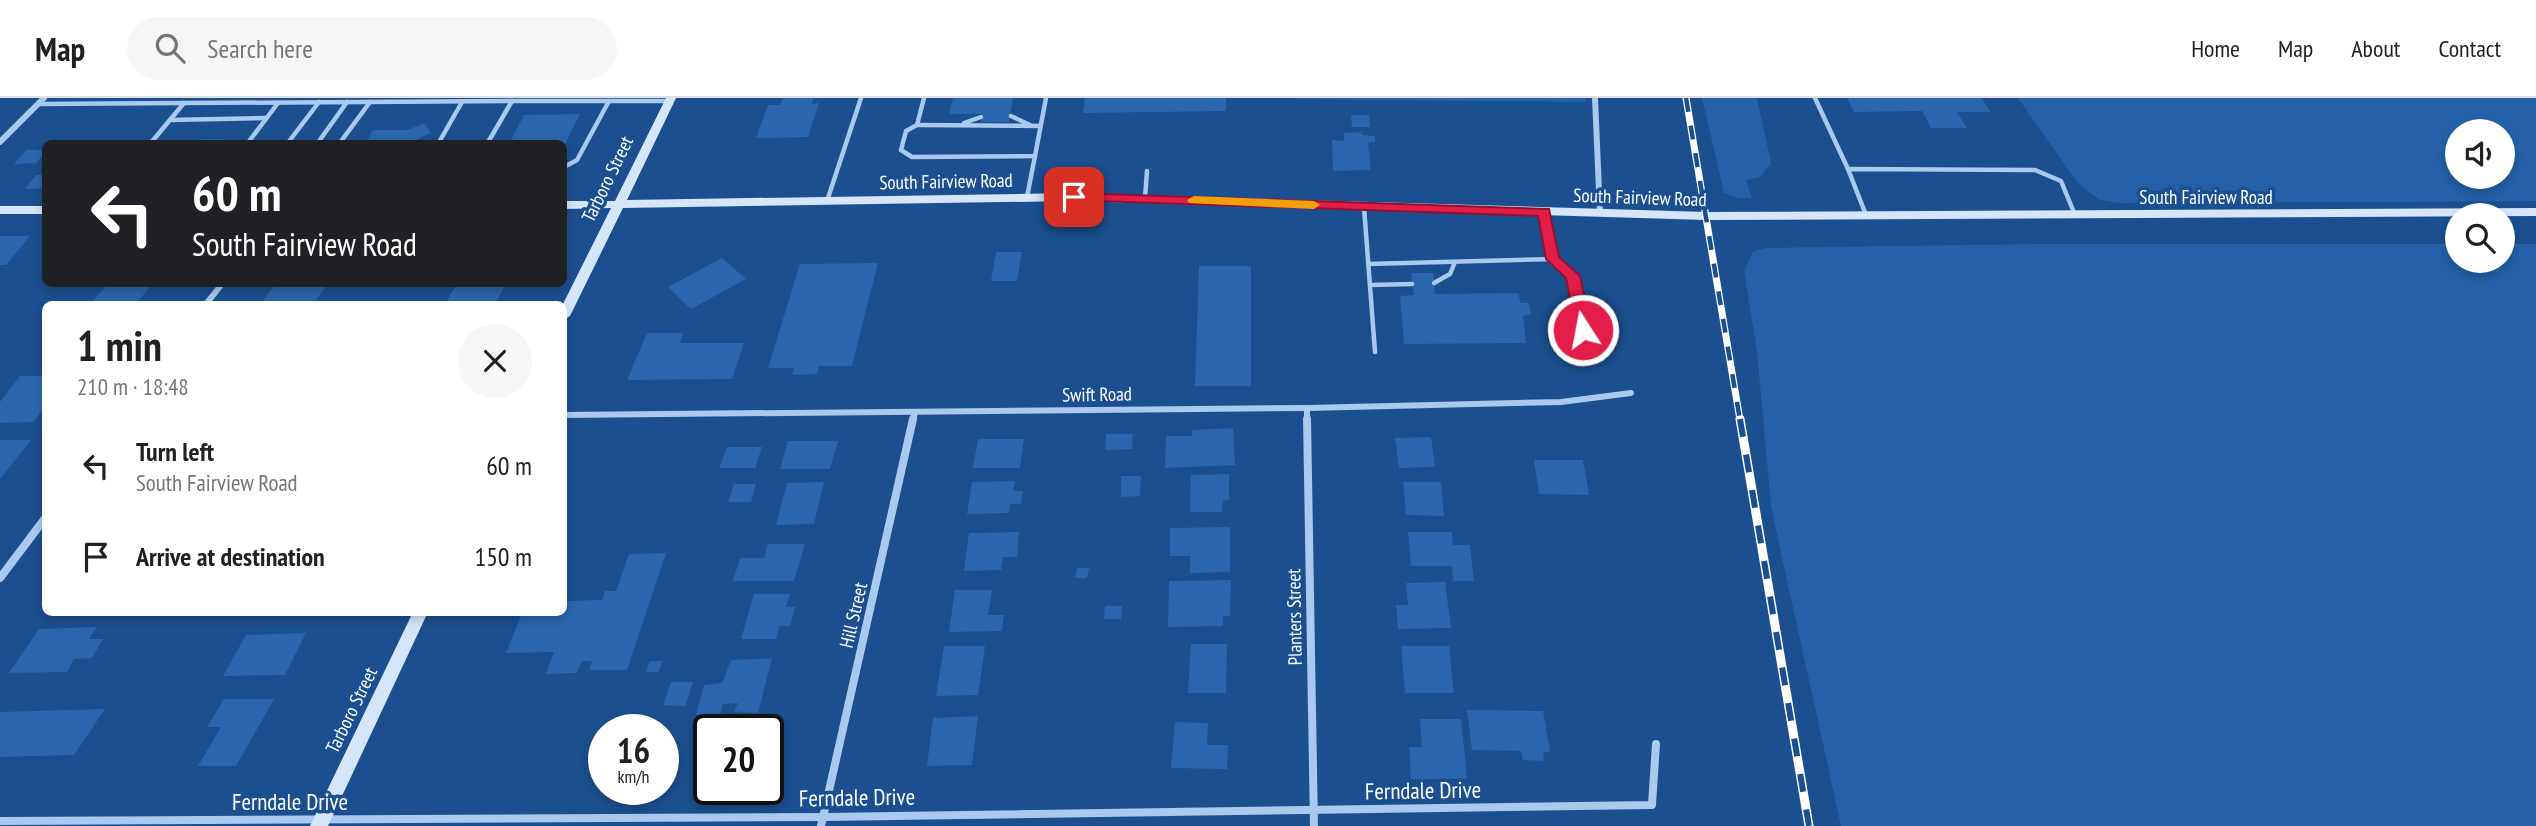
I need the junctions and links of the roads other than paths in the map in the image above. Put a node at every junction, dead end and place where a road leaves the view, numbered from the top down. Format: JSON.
{"nodes":[{"id":1,"x":44,"y":98,"type":"edge"},
{"id":2,"x":248,"y":98,"type":"edge"},
{"id":3,"x":861,"y":98,"type":"edge"},
{"id":4,"x":924,"y":98,"type":"edge"},
{"id":5,"x":1046,"y":98,"type":"edge"},
{"id":6,"x":1595,"y":98,"type":"edge"},
{"id":7,"x":1815,"y":98,"type":"edge"},
{"id":8,"x":610,"y":99,"type":"edge"},
{"id":9,"x":670,"y":99,"type":"edge"},
{"id":10,"x":512,"y":101,"type":"junction"},
{"id":11,"x":318,"y":102,"type":"junction"},
{"id":12,"x":347,"y":102,"type":"junction"},
{"id":13,"x":370,"y":102,"type":"junction"},
{"id":14,"x":462,"y":102,"type":"junction"},
{"id":15,"x":184,"y":103,"type":"junction"},
{"id":16,"x":244,"y":103,"type":"junction"},
{"id":17,"x":278,"y":103,"type":"junction"},
{"id":18,"x":38,"y":104,"type":"junction"},
{"id":19,"x":981,"y":117,"type":"dead end"},
{"id":20,"x":1010,"y":117,"type":"dead end"},
{"id":21,"x":266,"y":118,"type":"junction"},
{"id":22,"x":170,"y":120,"type":"junction"},
{"id":23,"x":917,"y":125,"type":"junction"},
{"id":24,"x":958,"y":125,"type":"junction"},
{"id":25,"x":1032,"y":126,"type":"junction"},
{"id":26,"x":1041,"y":126,"type":"junction"},
{"id":27,"x":153,"y":140,"type":"edge"},
{"id":28,"x":250,"y":140,"type":"edge"},
{"id":29,"x":290,"y":140,"type":"edge"},
{"id":30,"x":320,"y":140,"type":"edge"},
{"id":31,"x":342,"y":140,"type":"edge"},
{"id":32,"x":440,"y":140,"type":"edge"},
{"id":33,"x":489,"y":140,"type":"edge"},
{"id":34,"x":0,"y":142,"type":"edge"},
{"id":35,"x":1035,"y":156,"type":"junction"},
{"id":36,"x":567,"y":165,"type":"edge"},
{"id":37,"x":1849,"y":169,"type":"junction"},
{"id":38,"x":1147,"y":171,"type":"dead end"},
{"id":39,"x":1027,"y":197,"type":"junction"},
{"id":40,"x":1145,"y":198,"type":"junction"},
{"id":41,"x":827,"y":201,"type":"junction"},
{"id":42,"x":617,"y":204,"type":"junction"},
{"id":43,"x":567,"y":205,"type":"edge"},
{"id":44,"x":1364,"y":206,"type":"junction"},
{"id":45,"x":0,"y":210,"type":"edge"},
{"id":46,"x":42,"y":210,"type":"edge"},
{"id":47,"x":1544,"y":212,"type":"junction"},
{"id":48,"x":2536,"y":212,"type":"edge"},
{"id":49,"x":1600,"y":213,"type":"junction"},
{"id":50,"x":2075,"y":215,"type":"junction"},
{"id":51,"x":1866,"y":216,"type":"junction"},
{"id":52,"x":1553,"y":259,"type":"junction"},
{"id":53,"x":1455,"y":262,"type":"junction"},
{"id":54,"x":1368,"y":264,"type":"junction"},
{"id":55,"x":1434,"y":283,"type":"dead end"},
{"id":56,"x":1412,"y":284,"type":"dead end"},
{"id":57,"x":1370,"y":285,"type":"junction"},
{"id":58,"x":220,"y":287,"type":"edge"},
{"id":59,"x":208,"y":301,"type":"edge"},
{"id":60,"x":567,"y":310,"type":"edge"},
{"id":61,"x":1583,"y":330,"type":"dead end"},
{"id":62,"x":1375,"y":352,"type":"dead end"},
{"id":63,"x":1631,"y":393,"type":"dead end"},
{"id":64,"x":1307,"y":408,"type":"junction"},
{"id":65,"x":915,"y":412,"type":"junction"},
{"id":66,"x":567,"y":415,"type":"edge"},
{"id":67,"x":42,"y":522,"type":"edge"},
{"id":68,"x":0,"y":578,"type":"edge"},
{"id":69,"x":419,"y":616,"type":"edge"},
{"id":70,"x":1656,"y":744,"type":"dead end"},
{"id":71,"x":1313,"y":811,"type":"junction"},
{"id":72,"x":0,"y":821,"type":"edge"},
{"id":73,"x":822,"y":821,"type":"edge"},
{"id":74,"x":320,"y":823,"type":"edge"},
{"id":75,"x":1314,"y":826,"type":"edge"}],
"edges":[{"from":1,"to":18,"type":"street"},
{"from":2,"to":16,"type":"lane"},
{"from":3,"to":41,"type":"lane"},
{"from":4,"to":23,"type":"lane"},
{"from":5,"to":26,"type":"lane"},
{"from":6,"to":49,"type":"street"},
{"from":7,"to":37,"type":"lane"},
{"from":8,"to":9,"type":"lane"},
{"from":8,"to":10,"type":"lane"},
{"from":8,"to":36,"type":"lane"},
{"from":9,"to":42,"type":"main road","name":"Tarboro Street"},
{"from":10,"to":14,"type":"lane"},
{"from":10,"to":33,"type":"lane"},
{"from":11,"to":12,"type":"lane"},
{"from":11,"to":17,"type":"lane"},
{"from":11,"to":29,"type":"lane"},
{"from":12,"to":13,"type":"lane"},
{"from":12,"to":30,"type":"lane"},
{"from":13,"to":14,"type":"lane"},
{"from":13,"to":31,"type":"lane"},
{"from":14,"to":32,"type":"lane"},
{"from":15,"to":16,"type":"lane"},
{"from":15,"to":18,"type":"lane"},
{"from":15,"to":22,"type":"lane"},
{"from":16,"to":17,"type":"lane"},
{"from":17,"to":21,"type":"lane"},
{"from":18,"to":34,"type":"street"},
{"from":19,"to":24,"type":"lane"},
{"from":20,"to":25,"type":"lane"},
{"from":21,"to":22,"type":"lane"},
{"from":21,"to":28,"type":"lane"},
{"from":22,"to":27,"type":"lane"},
{"from":23,"to":24,"type":"lane"},
{"from":23,"to":35,"type":"lane"},
{"from":24,"to":25,"type":"lane"},
{"from":25,"to":26,"type":"lane"},
{"from":26,"to":35,"type":"lane"},
{"from":35,"to":39,"type":"lane"},
{"from":37,"to":50,"type":"lane"},
{"from":37,"to":51,"type":"lane"},
{"from":38,"to":40,"type":"lane"},
{"from":39,"to":40,"type":"main road","name":"South Fairview Road"},
{"from":39,"to":41,"type":"main road","name":"South Fairview Road"},
{"from":40,"to":44,"type":"main road","name":"South Fairview Road"},
{"from":41,"to":42,"type":"main road","name":"South Fairview Road"},
{"from":42,"to":43,"type":"main road","name":"South Fairview Road"},
{"from":42,"to":60,"type":"main road","name":"Tarboro Street"},
{"from":44,"to":47,"type":"main road","name":"South Fairview Road"},
{"from":44,"to":54,"type":"lane"},
{"from":45,"to":46,"type":"main road"},
{"from":47,"to":49,"type":"main road","name":"South Fairview Road"},
{"from":47,"to":52,"type":"lane"},
{"from":48,"to":50,"type":"main road","name":"South Fairview Road"},
{"from":49,"to":51,"type":"main road","name":"South Fairview Road"},
{"from":50,"to":51,"type":"main road","name":"South Fairview Road"},
{"from":52,"to":53,"type":"lane"},
{"from":52,"to":61,"type":"lane"},
{"from":53,"to":54,"type":"lane"},
{"from":53,"to":55,"type":"lane"},
{"from":54,"to":57,"type":"lane"},
{"from":56,"to":57,"type":"lane"},
{"from":57,"to":62,"type":"lane"},
{"from":58,"to":59,"type":"street"},
{"from":63,"to":64,"type":"street","name":"Swift Road"},
{"from":64,"to":65,"type":"street","name":"Swift Road"},
{"from":64,"to":71,"type":"street","name":"Planters Street"},
{"from":65,"to":66,"type":"street","name":"Swift Road"},
{"from":65,"to":73,"type":"street","name":"Hill Street"},
{"from":67,"to":68,"type":"street"},
{"from":69,"to":74,"type":"main road","name":"Tarboro Street"},
{"from":70,"to":71,"type":"street","name":"Ferndale Drive"},
{"from":71,"to":73,"type":"street","name":"Ferndale Drive"},
{"from":71,"to":75,"type":"street","name":"Planters Street"},
{"from":72,"to":74,"type":"street","name":"Ferndale Drive"},
{"from":73,"to":74,"type":"street","name":"Ferndale Drive"}]}
